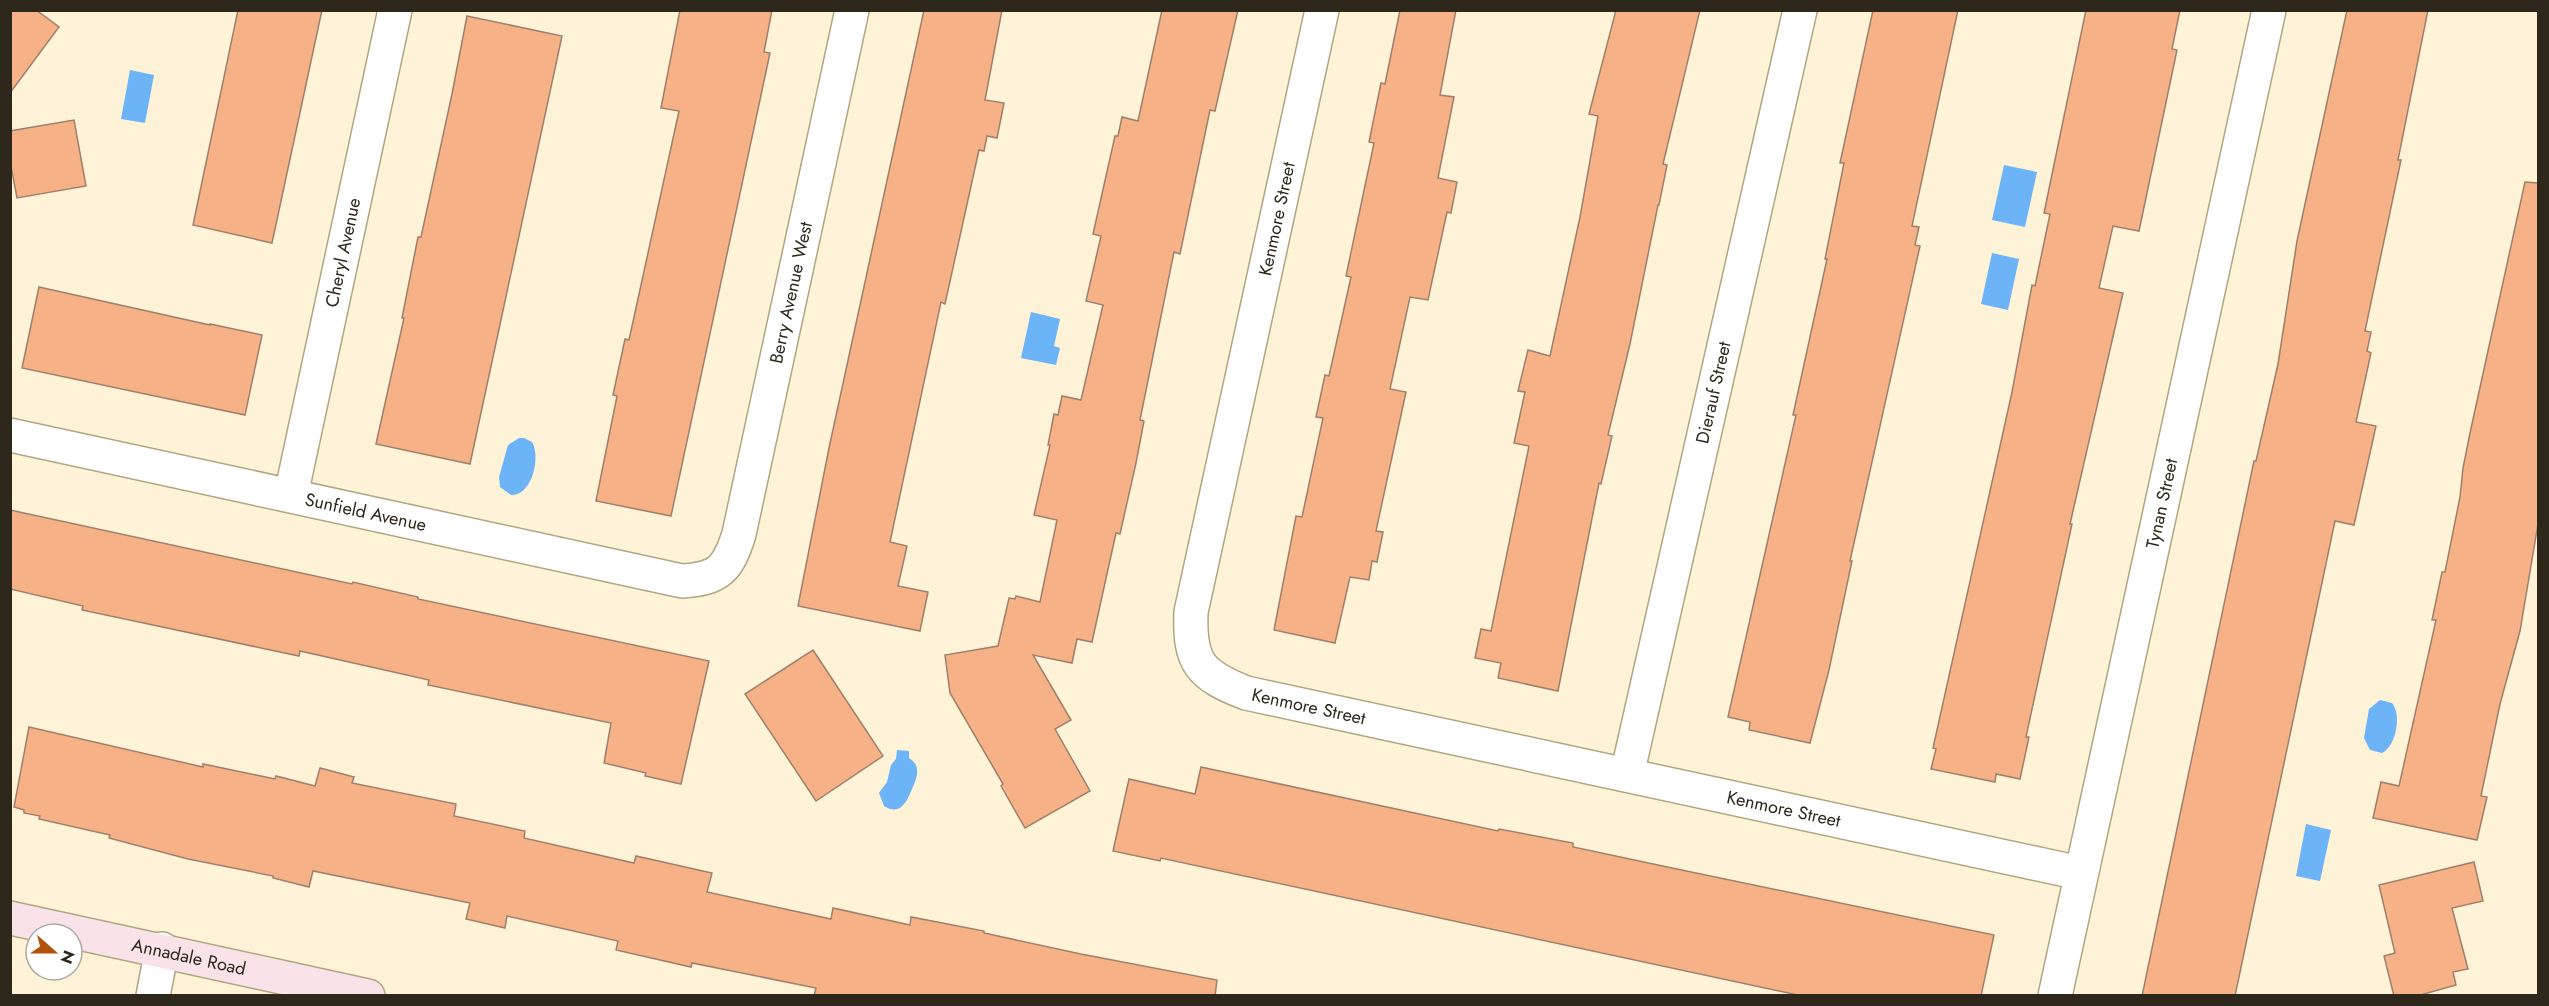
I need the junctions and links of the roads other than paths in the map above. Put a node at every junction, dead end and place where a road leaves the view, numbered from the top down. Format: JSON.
{"nodes":[{"id":1,"x":395,"y":10,"type":"edge"},
{"id":2,"x":852,"y":10,"type":"edge"},
{"id":3,"x":1322,"y":10,"type":"edge"},
{"id":4,"x":1800,"y":10,"type":"edge"},
{"id":5,"x":2269,"y":10,"type":"edge"},
{"id":6,"x":10,"y":435,"type":"edge"},
{"id":7,"x":291,"y":495,"type":"junction"},
{"id":8,"x":720,"y":572,"type":"joint"},
{"id":9,"x":1628,"y":775,"type":"junction"},
{"id":10,"x":2080,"y":873,"type":"junction"},
{"id":11,"x":10,"y":918,"type":"edge"},
{"id":12,"x":162,"y":949,"type":"junction"},
{"id":13,"x":153,"y":996,"type":"edge"},
{"id":14,"x":368,"y":996,"type":"edge"},
{"id":15,"x":2055,"y":996,"type":"edge"}],
"edges":[{"from":1,"to":7,"type":"street","name":"Cheryl Avenue"},
{"from":2,"to":8,"type":"street","name":"Berry Avenue West"},
{"from":3,"to":9,"type":"street","name":"Kenmore Street"},
{"from":4,"to":9,"type":"street","name":"Dierauf Street"},
{"from":5,"to":10,"type":"street","name":"Tynan Street"},
{"from":6,"to":7,"type":"street","name":"Sunfield Avenue"},
{"from":7,"to":8,"type":"street","name":"Sunfield Avenue"},
{"from":9,"to":10,"type":"street","name":"Kenmore Street"},
{"from":10,"to":15,"type":"street","name":"Tynan Street"},
{"from":11,"to":12,"type":"street","name":"Annadale Road"},
{"from":12,"to":13,"type":"street"},
{"from":12,"to":14,"type":"street","name":"Annadale Road"}]}
